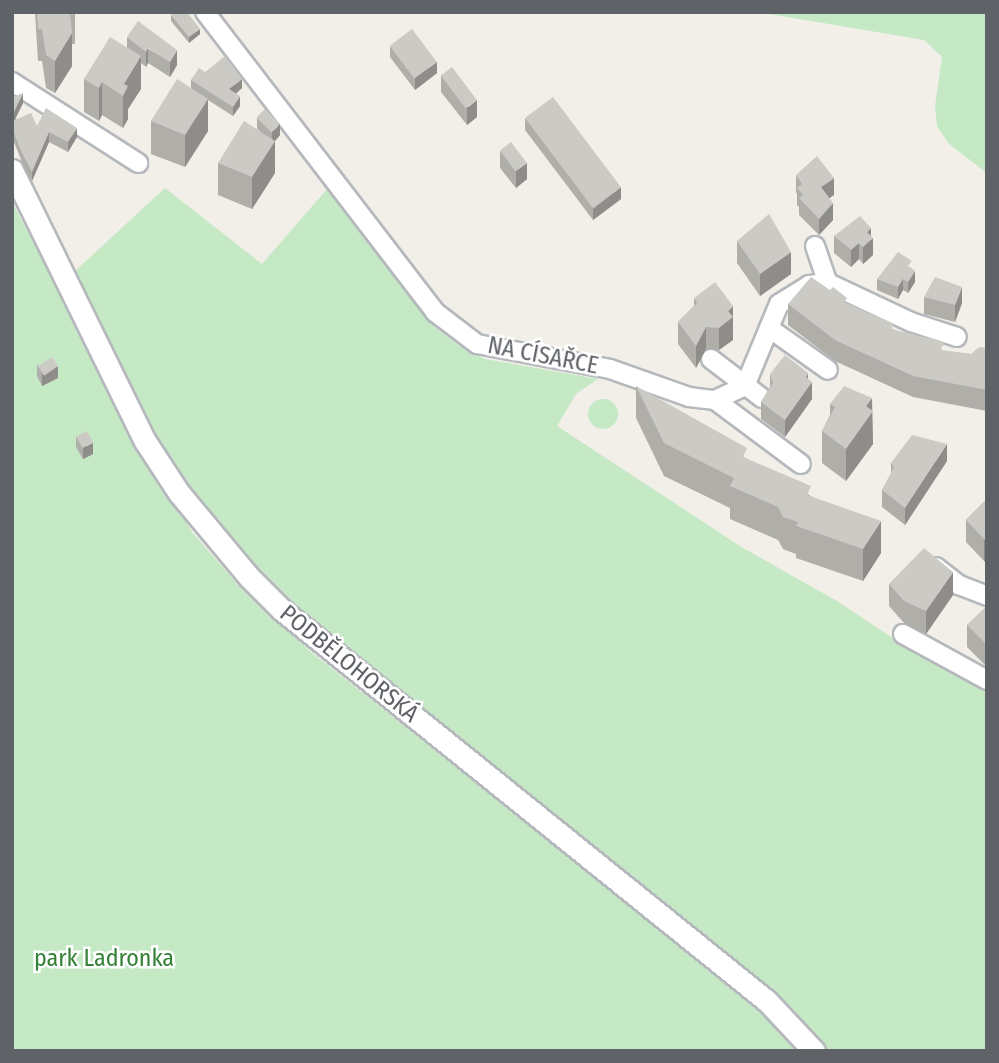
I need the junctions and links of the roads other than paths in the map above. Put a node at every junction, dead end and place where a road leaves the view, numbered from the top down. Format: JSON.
{"nodes":[{"id":1,"x":205,"y":12,"type":"edge"},
{"id":2,"x":12,"y":82,"type":"edge"},
{"id":3,"x":138,"y":163,"type":"dead end"},
{"id":4,"x":12,"y":170,"type":"edge"},
{"id":5,"x":815,"y":246,"type":"dead end"},
{"id":6,"x":828,"y":283,"type":"junction"},
{"id":7,"x":769,"y":328,"type":"junction"},
{"id":8,"x":957,"y":337,"type":"dead end"},
{"id":9,"x":711,"y":359,"type":"dead end"},
{"id":10,"x":828,"y":370,"type":"dead end"},
{"id":11,"x":746,"y":386,"type":"junction"},
{"id":12,"x":762,"y":398,"type":"edge"},
{"id":13,"x":715,"y":400,"type":"junction"},
{"id":14,"x":801,"y":464,"type":"dead end"},
{"id":15,"x":934,"y":565,"type":"edge"},
{"id":16,"x":987,"y":596,"type":"edge"},
{"id":17,"x":903,"y":634,"type":"dead end"},
{"id":18,"x":987,"y":680,"type":"edge"},
{"id":19,"x":814,"y":1051,"type":"edge"}],
"edges":[{"from":1,"to":13,"type":"street","name":"NA CÍSAŘCE"},
{"from":2,"to":3,"type":"street"},
{"from":4,"to":19,"type":"street","name":"PODBĚLOHORSKÁ"},
{"from":5,"to":6,"type":"street"},
{"from":6,"to":7,"type":"street"},
{"from":6,"to":8,"type":"street"},
{"from":7,"to":10,"type":"street"},
{"from":7,"to":11,"type":"street"},
{"from":9,"to":11,"type":"street"},
{"from":11,"to":12,"type":"street"},
{"from":11,"to":13,"type":"street"},
{"from":13,"to":14,"type":"street"},
{"from":15,"to":16,"type":"street"},
{"from":17,"to":18,"type":"street"}]}
